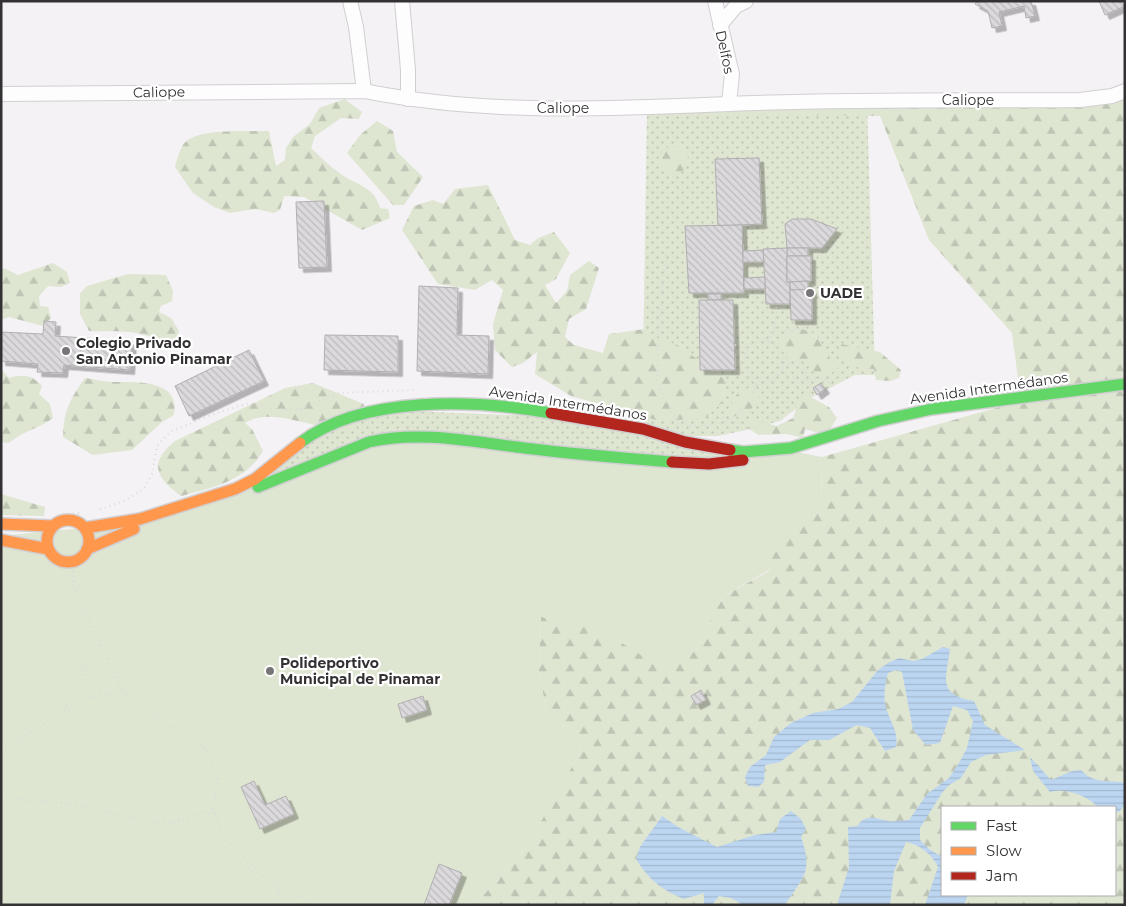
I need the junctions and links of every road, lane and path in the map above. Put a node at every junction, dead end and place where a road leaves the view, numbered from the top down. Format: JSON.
{"nodes":[{"id":1,"x":350,"y":1,"type":"edge"},
{"id":2,"x":402,"y":1,"type":"edge"},
{"id":3,"x":715,"y":1,"type":"edge"},
{"id":4,"x":746,"y":1,"type":"edge"},
{"id":5,"x":720,"y":25,"type":"junction"},
{"id":6,"x":364,"y":91,"type":"junction"},
{"id":7,"x":1125,"y":91,"type":"edge"},
{"id":8,"x":1,"y":94,"type":"edge"},
{"id":9,"x":408,"y":100,"type":"junction"},
{"id":10,"x":729,"y":104,"type":"junction"},
{"id":11,"x":666,"y":255,"type":"dead end"},
{"id":12,"x":777,"y":304,"type":"dead end"},
{"id":13,"x":807,"y":328,"type":"dead end"},
{"id":14,"x":774,"y":329,"type":"junction"},
{"id":15,"x":770,"y":342,"type":"junction"},
{"id":16,"x":735,"y":345,"type":"dead end"},
{"id":17,"x":748,"y":348,"type":"junction"},
{"id":18,"x":784,"y":362,"type":"junction"},
{"id":19,"x":782,"y":368,"type":"junction"},
{"id":20,"x":809,"y":380,"type":"junction"},
{"id":21,"x":758,"y":381,"type":"junction"},
{"id":22,"x":1125,"y":384,"type":"edge"},
{"id":23,"x":833,"y":386,"type":"dead end"},
{"id":24,"x":1125,"y":390,"type":"edge"},
{"id":25,"x":813,"y":396,"type":"dead end"},
{"id":26,"x":690,"y":426,"type":"junction"},
{"id":27,"x":688,"y":434,"type":"dead end"},
{"id":28,"x":1,"y":524,"type":"edge"},
{"id":29,"x":52,"y":526,"type":"junction"},
{"id":30,"x":85,"y":528,"type":"junction"},
{"id":31,"x":1,"y":540,"type":"edge"},
{"id":32,"x":48,"y":549,"type":"junction"},
{"id":33,"x":87,"y":549,"type":"junction"},
{"id":34,"x":74,"y":561,"type":"junction"},
{"id":35,"x":97,"y":636,"type":"junction"},
{"id":36,"x":122,"y":691,"type":"junction"},
{"id":37,"x":62,"y":713,"type":"junction"},
{"id":38,"x":1,"y":751,"type":"edge"},
{"id":39,"x":1,"y":798,"type":"edge"},
{"id":40,"x":213,"y":809,"type":"junction"},
{"id":41,"x":279,"y":886,"type":"junction"},
{"id":42,"x":276,"y":905,"type":"edge"},
{"id":43,"x":316,"y":905,"type":"edge"}],
"edges":[{"from":1,"to":6,"type":"street"},
{"from":2,"to":9,"type":"street"},
{"from":3,"to":5,"type":"street","name":"Delfos"},
{"from":4,"to":5,"type":"street"},
{"from":5,"to":10,"type":"street","name":"Delfos"},
{"from":6,"to":8,"type":"street","name":"Caliope"},
{"from":6,"to":9,"type":"street","name":"Caliope"},
{"from":7,"to":10,"type":"street","name":"Caliope"},
{"from":9,"to":10,"type":"street","name":"Caliope"},
{"from":11,"to":26,"type":"path"},
{"from":12,"to":14,"type":"path"},
{"from":13,"to":14,"type":"path"},
{"from":14,"to":15,"type":"path"},
{"from":15,"to":17,"type":"path"},
{"from":15,"to":18,"type":"path"},
{"from":16,"to":17,"type":"path"},
{"from":17,"to":21,"type":"path"},
{"from":18,"to":19,"type":"path"},
{"from":18,"to":20,"type":"path"},
{"from":19,"to":20,"type":"path"},
{"from":19,"to":21,"type":"path"},
{"from":20,"to":23,"type":"path"},
{"from":20,"to":25,"type":"path"},
{"from":21,"to":26,"type":"path"},
{"from":22,"to":30,"type":"main road","name":"Avenida Intermédanos"},
{"from":24,"to":33,"type":"main road","name":"Avenida Intermédanos"},
{"from":26,"to":27,"type":"path"},
{"from":28,"to":29,"type":"main road"},
{"from":29,"to":30,"type":"main road"},
{"from":29,"to":32,"type":"main road"},
{"from":30,"to":33,"type":"main road"},
{"from":31,"to":32,"type":"main road"},
{"from":32,"to":34,"type":"main road"},
{"from":33,"to":34,"type":"main road"},
{"from":34,"to":35,"type":"path"},
{"from":35,"to":36,"type":"path"},
{"from":35,"to":37,"type":"path"},
{"from":36,"to":37,"type":"path"},
{"from":36,"to":40,"type":"path"},
{"from":37,"to":38,"type":"path"},
{"from":39,"to":40,"type":"path"},
{"from":40,"to":41,"type":"path"},
{"from":41,"to":42,"type":"path"},
{"from":41,"to":43,"type":"path"}]}
